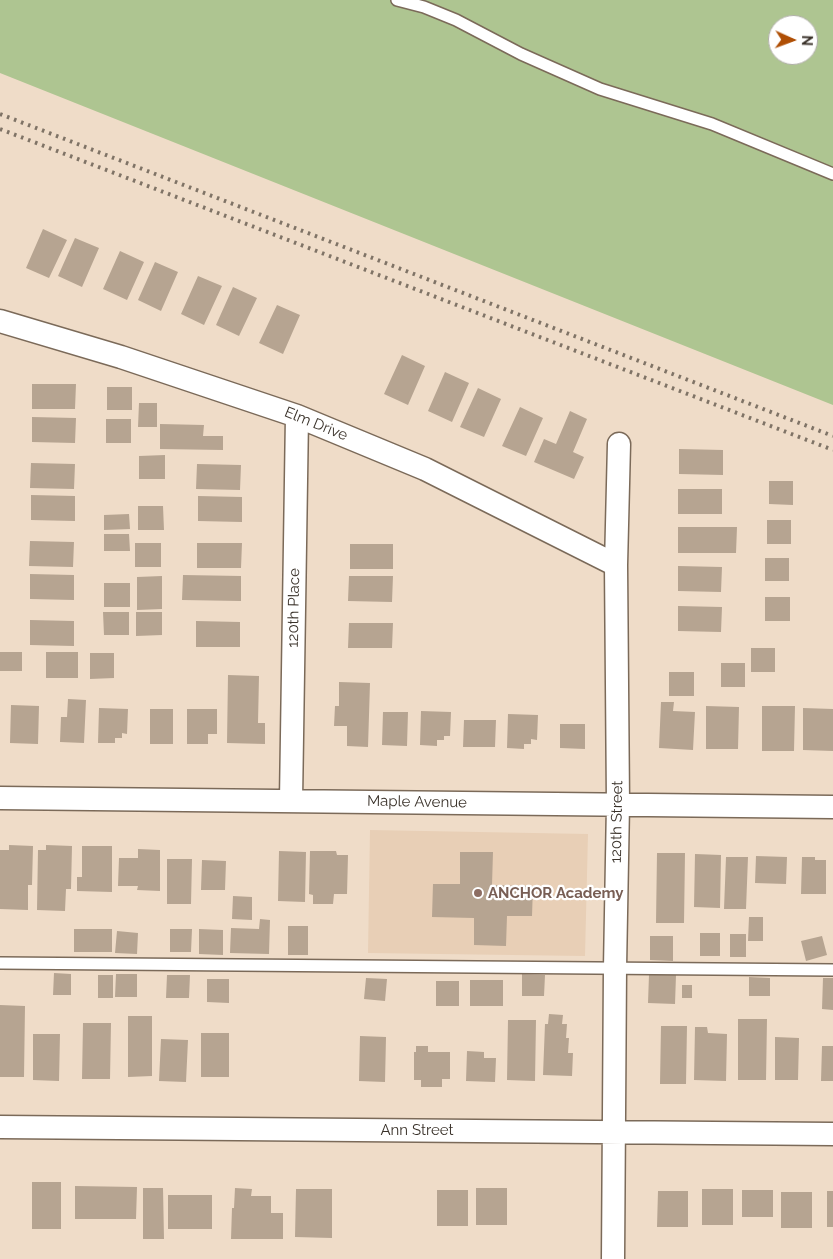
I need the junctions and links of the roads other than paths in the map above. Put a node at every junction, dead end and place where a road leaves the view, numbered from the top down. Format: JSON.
{"nodes":[{"id":1,"x":397,"y":0,"type":"edge"},
{"id":2,"x":410,"y":1,"type":"edge"},
{"id":3,"x":833,"y":174,"type":"edge"},
{"id":4,"x":0,"y":321,"type":"edge"},
{"id":5,"x":297,"y":416,"type":"junction"},
{"id":6,"x":619,"y":444,"type":"dead end"},
{"id":7,"x":616,"y":565,"type":"junction"},
{"id":8,"x":0,"y":798,"type":"edge"},
{"id":9,"x":291,"y":800,"type":"junction"},
{"id":10,"x":618,"y":804,"type":"junction"},
{"id":11,"x":833,"y":807,"type":"edge"},
{"id":12,"x":0,"y":963,"type":"edge"},
{"id":13,"x":615,"y":968,"type":"junction"},
{"id":14,"x":833,"y":970,"type":"edge"},
{"id":15,"x":0,"y":1127,"type":"edge"},
{"id":16,"x":615,"y":1132,"type":"junction"},
{"id":17,"x":833,"y":1134,"type":"edge"},
{"id":18,"x":614,"y":1259,"type":"edge"}],
"edges":[{"from":1,"to":2,"type":"lane"},
{"from":2,"to":3,"type":"lane"},
{"from":4,"to":5,"type":"street","name":"Elm Drive"},
{"from":5,"to":7,"type":"street","name":"Elm Drive"},
{"from":5,"to":9,"type":"street","name":"120th Place"},
{"from":6,"to":7,"type":"street","name":"120th Street"},
{"from":7,"to":10,"type":"street","name":"120th Street"},
{"from":8,"to":9,"type":"street","name":"Maple Avenue"},
{"from":9,"to":10,"type":"street","name":"Maple Avenue"},
{"from":10,"to":11,"type":"street","name":"Maple Avenue"},
{"from":10,"to":13,"type":"street","name":"120th Street"},
{"from":12,"to":13,"type":"lane"},
{"from":13,"to":14,"type":"lane"},
{"from":13,"to":16,"type":"street","name":"120th Street"},
{"from":15,"to":16,"type":"street","name":"Ann Street"},
{"from":16,"to":17,"type":"street","name":"Ann Street"},
{"from":16,"to":18,"type":"street","name":"120th Street"}]}
